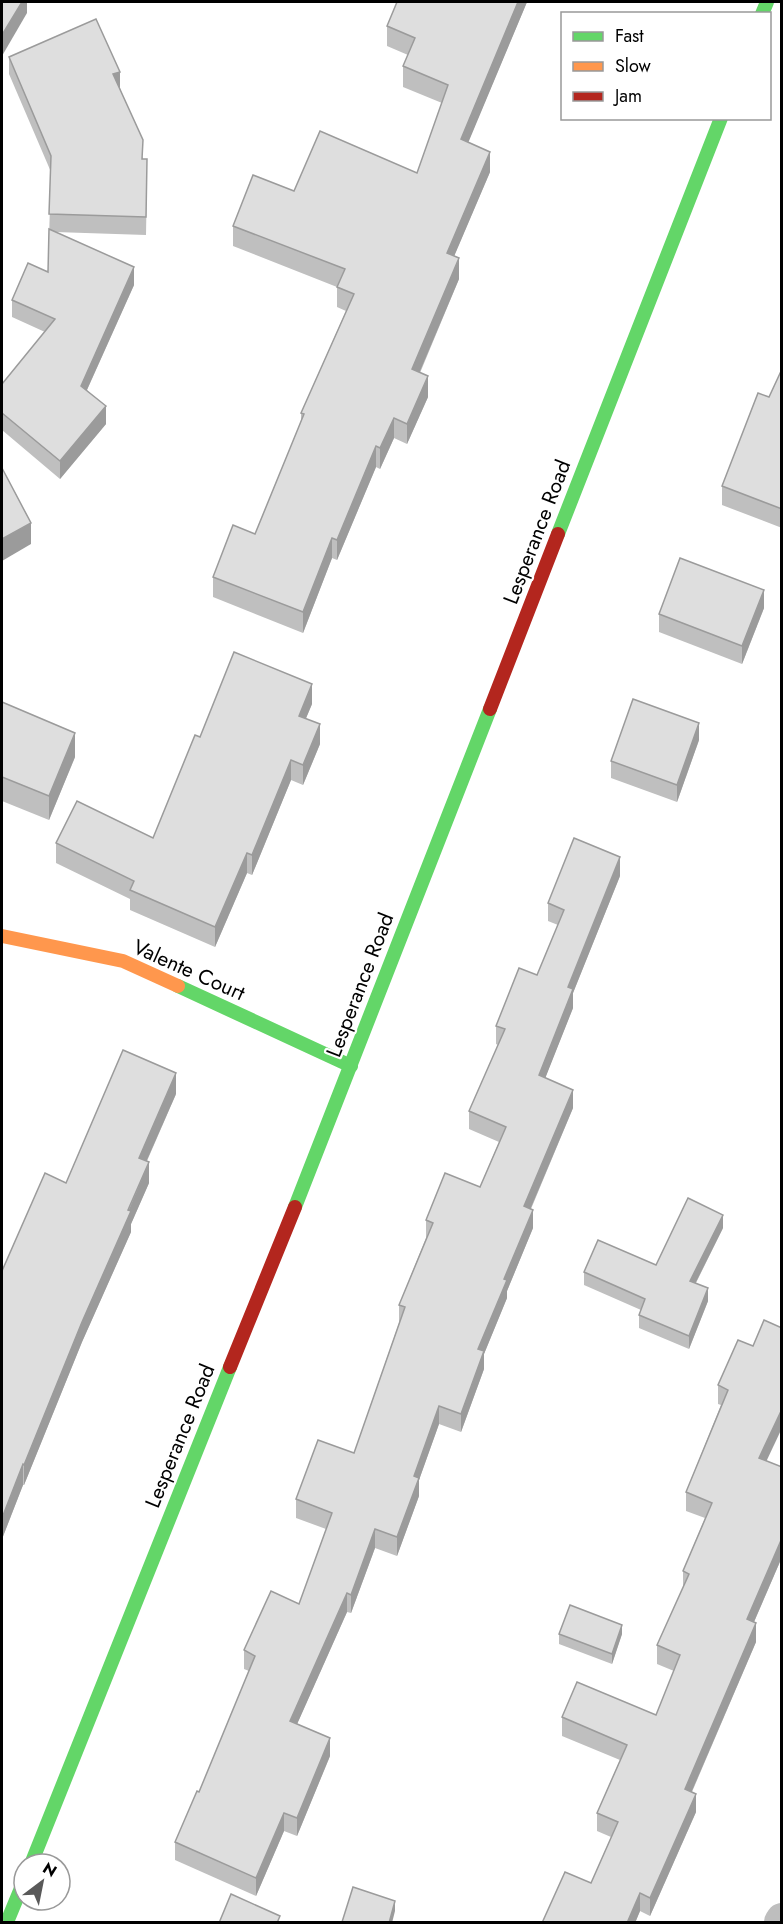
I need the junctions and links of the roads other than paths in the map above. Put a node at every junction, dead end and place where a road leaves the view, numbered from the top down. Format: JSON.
{"nodes":[{"id":1,"x":720,"y":120,"type":"edge"},
{"id":2,"x":2,"y":936,"type":"edge"},
{"id":3,"x":351,"y":1066,"type":"junction"},
{"id":4,"x":36,"y":1852,"type":"edge"}],
"edges":[{"from":1,"to":3,"type":"main road","name":"Lesperance Road"},
{"from":2,"to":3,"type":"main road","name":"Valente Court"},
{"from":3,"to":4,"type":"main road","name":"Lesperance Road"}]}
